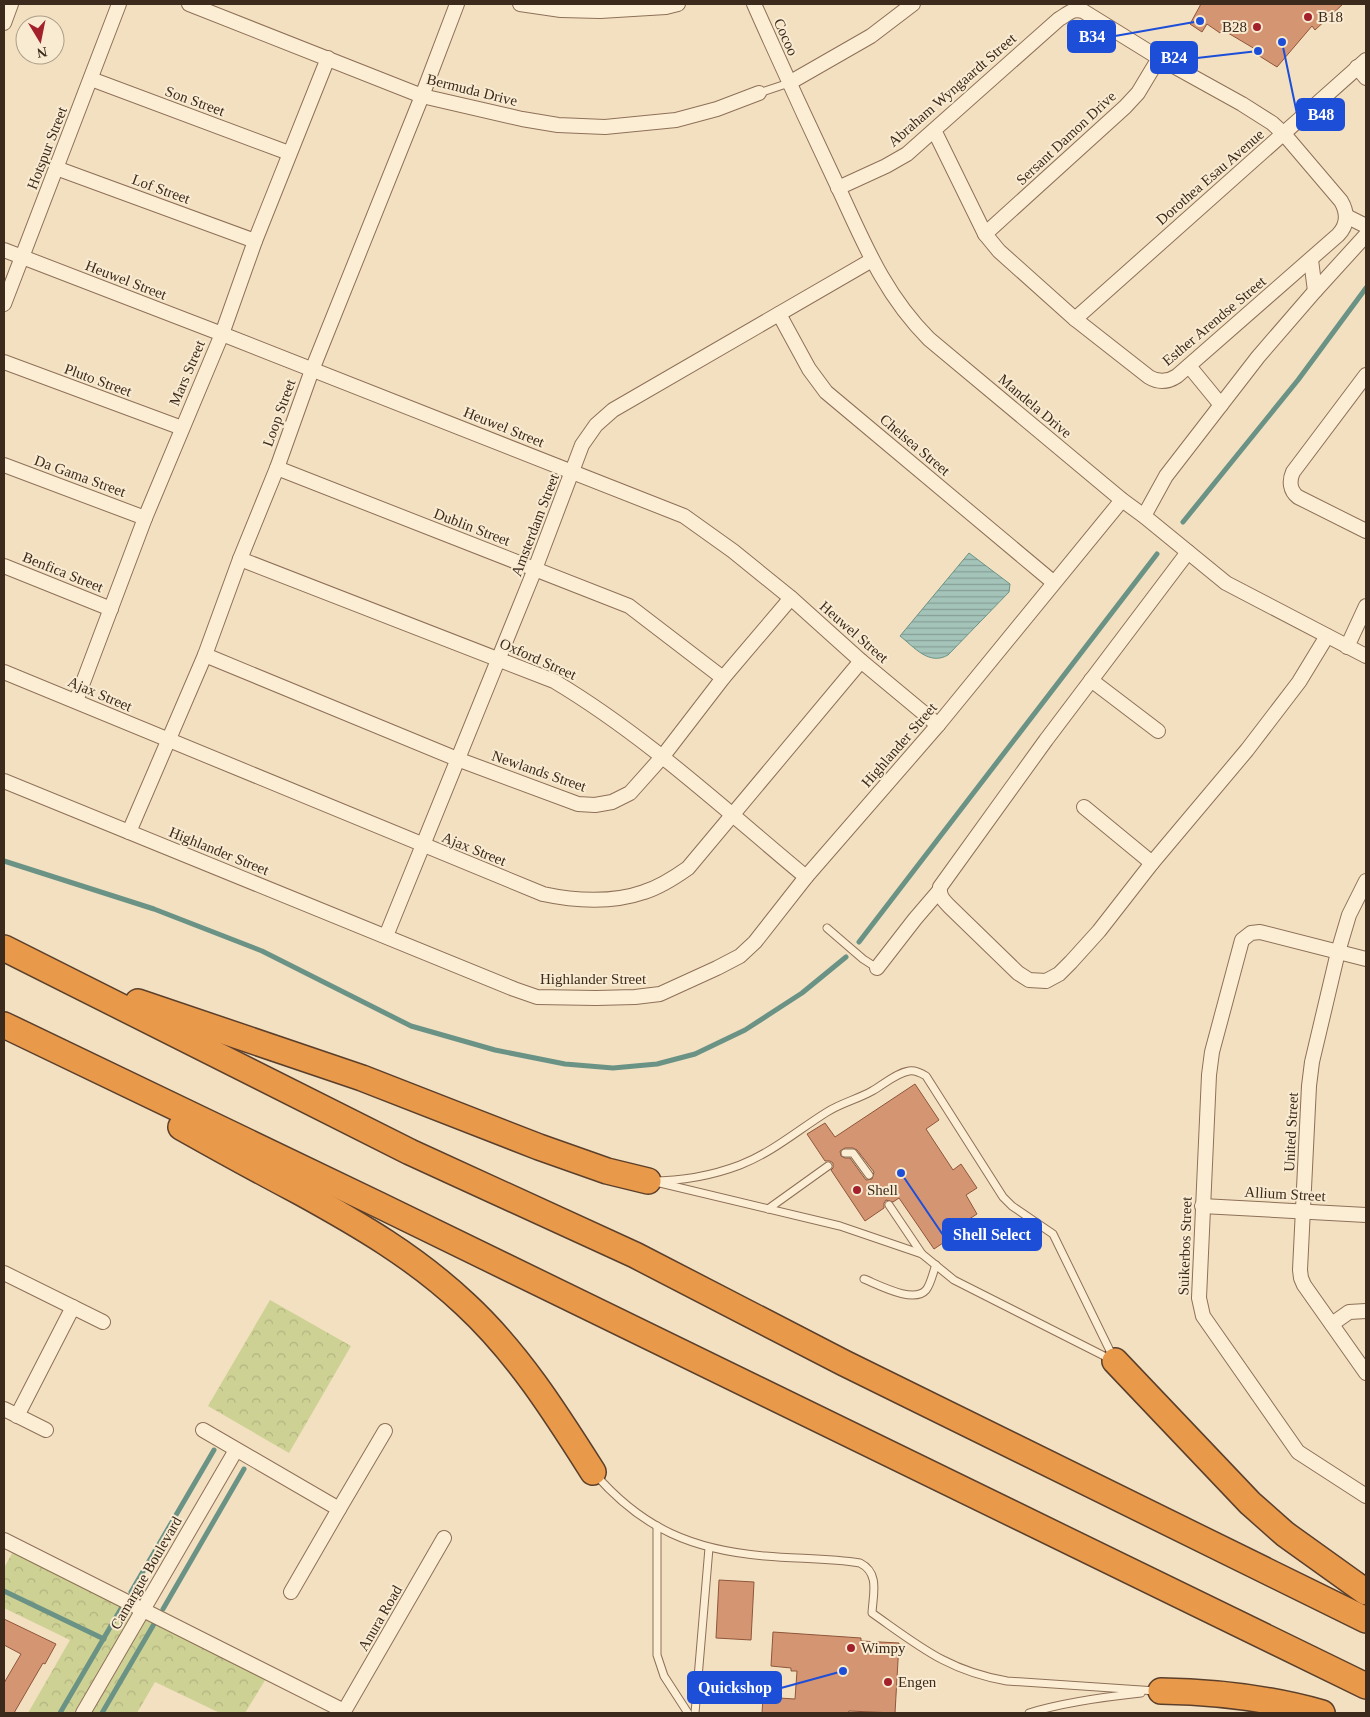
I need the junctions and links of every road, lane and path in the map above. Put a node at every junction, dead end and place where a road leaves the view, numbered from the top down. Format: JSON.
{"nodes":[{"id":1,"x":11,"y":4,"type":"edge"},
{"id":2,"x":119,"y":4,"type":"edge"},
{"id":3,"x":189,"y":4,"type":"edge"},
{"id":4,"x":457,"y":4,"type":"edge"},
{"id":5,"x":520,"y":4,"type":"edge"},
{"id":6,"x":678,"y":4,"type":"edge"},
{"id":7,"x":754,"y":4,"type":"edge"},
{"id":8,"x":913,"y":4,"type":"edge"},
{"id":9,"x":4,"y":23,"type":"edge"},
{"id":10,"x":328,"y":58,"type":"junction"},
{"id":11,"x":1159,"y":58,"type":"junction"},
{"id":12,"x":1363,"y":68,"type":"edge"},
{"id":13,"x":91,"y":80,"type":"junction"},
{"id":14,"x":789,"y":83,"type":"junction"},
{"id":15,"x":760,"y":93,"type":"joint"},
{"id":16,"x":422,"y":96,"type":"junction"},
{"id":17,"x":934,"y":130,"type":"junction"},
{"id":18,"x":1284,"y":134,"type":"junction"},
{"id":19,"x":289,"y":153,"type":"junction"},
{"id":20,"x":56,"y":168,"type":"junction"},
{"id":21,"x":838,"y":188,"type":"junction"},
{"id":22,"x":1346,"y":216,"type":"junction"},
{"id":23,"x":1366,"y":226,"type":"edge"},
{"id":24,"x":985,"y":234,"type":"junction"},
{"id":25,"x":1366,"y":235,"type":"edge"},
{"id":26,"x":255,"y":241,"type":"junction"},
{"id":27,"x":4,"y":250,"type":"edge"},
{"id":28,"x":21,"y":257,"type":"junction"},
{"id":29,"x":872,"y":260,"type":"junction"},
{"id":30,"x":1310,"y":260,"type":"junction"},
{"id":31,"x":1314,"y":291,"type":"junction"},
{"id":32,"x":4,"y":304,"type":"edge"},
{"id":33,"x":779,"y":314,"type":"junction"},
{"id":34,"x":1075,"y":319,"type":"junction"},
{"id":35,"x":222,"y":334,"type":"junction"},
{"id":36,"x":4,"y":362,"type":"edge"},
{"id":37,"x":1189,"y":366,"type":"junction"},
{"id":38,"x":312,"y":370,"type":"junction"},
{"id":39,"x":1366,"y":375,"type":"edge"},
{"id":40,"x":1221,"y":405,"type":"junction"},
{"id":41,"x":182,"y":428,"type":"junction"},
{"id":42,"x":4,"y":465,"type":"edge"},
{"id":43,"x":277,"y":468,"type":"junction"},
{"id":44,"x":572,"y":472,"type":"junction"},
{"id":45,"x":1122,"y":500,"type":"junction"},
{"id":46,"x":145,"y":518,"type":"junction"},
{"id":47,"x":1149,"y":520,"type":"junction"},
{"id":48,"x":1366,"y":531,"type":"edge"},
{"id":49,"x":1184,"y":549,"type":"junction"},
{"id":50,"x":240,"y":559,"type":"junction"},
{"id":51,"x":4,"y":566,"type":"edge"},
{"id":52,"x":535,"y":569,"type":"junction"},
{"id":53,"x":1053,"y":582,"type":"junction"},
{"id":54,"x":791,"y":598,"type":"junction"},
{"id":55,"x":1366,"y":606,"type":"edge"},
{"id":56,"x":110,"y":609,"type":"junction"},
{"id":57,"x":1326,"y":636,"type":"junction"},
{"id":58,"x":1347,"y":647,"type":"junction"},
{"id":59,"x":205,"y":655,"type":"junction"},
{"id":60,"x":1366,"y":656,"type":"edge"},
{"id":61,"x":498,"y":658,"type":"junction"},
{"id":62,"x":861,"y":661,"type":"junction"},
{"id":63,"x":4,"y":672,"type":"edge"},
{"id":64,"x":723,"y":678,"type":"junction"},
{"id":65,"x":1091,"y":680,"type":"junction"},
{"id":66,"x":76,"y":701,"type":"junction"},
{"id":67,"x":938,"y":725,"type":"junction"},
{"id":68,"x":1158,"y":731,"type":"dead end"},
{"id":69,"x":168,"y":740,"type":"junction"},
{"id":70,"x":663,"y":756,"type":"junction"},
{"id":71,"x":457,"y":759,"type":"junction"},
{"id":72,"x":4,"y":781,"type":"edge"},
{"id":73,"x":1084,"y":807,"type":"dead end"},
{"id":74,"x":733,"y":816,"type":"junction"},
{"id":75,"x":129,"y":832,"type":"junction"},
{"id":76,"x":422,"y":845,"type":"junction"},
{"id":77,"x":1152,"y":862,"type":"junction"},
{"id":78,"x":806,"y":877,"type":"junction"},
{"id":79,"x":1366,"y":881,"type":"edge"},
{"id":80,"x":940,"y":891,"type":"junction"},
{"id":81,"x":827,"y":928,"type":"dead end"},
{"id":82,"x":386,"y":936,"type":"junction"},
{"id":83,"x":4,"y":948,"type":"edge"},
{"id":84,"x":1338,"y":952,"type":"junction"},
{"id":85,"x":1366,"y":959,"type":"edge"},
{"id":86,"x":878,"y":968,"type":"joint"},
{"id":87,"x":48,"y":971,"type":"junction"},
{"id":88,"x":4,"y":1025,"type":"edge"},
{"id":89,"x":4,"y":1030,"type":"edge"},
{"id":90,"x":845,"y":1153,"type":"dead end"},
{"id":91,"x":828,"y":1166,"type":"dead end"},
{"id":92,"x":869,"y":1175,"type":"dead end"},
{"id":93,"x":648,"y":1180,"type":"junction"},
{"id":94,"x":889,"y":1205,"type":"dead end"},
{"id":95,"x":1202,"y":1206,"type":"junction"},
{"id":96,"x":768,"y":1208,"type":"junction"},
{"id":97,"x":1303,"y":1211,"type":"junction"},
{"id":98,"x":1366,"y":1215,"type":"edge"},
{"id":99,"x":922,"y":1254,"type":"junction"},
{"id":100,"x":936,"y":1265,"type":"junction"},
{"id":101,"x":4,"y":1273,"type":"edge"},
{"id":102,"x":864,"y":1279,"type":"dead end"},
{"id":103,"x":73,"y":1307,"type":"junction"},
{"id":104,"x":1366,"y":1311,"type":"edge"},
{"id":105,"x":103,"y":1322,"type":"dead end"},
{"id":106,"x":1332,"y":1324,"type":"junction"},
{"id":107,"x":1115,"y":1361,"type":"junction"},
{"id":108,"x":1366,"y":1373,"type":"edge"},
{"id":109,"x":4,"y":1409,"type":"edge"},
{"id":110,"x":17,"y":1416,"type":"junction"},
{"id":111,"x":46,"y":1430,"type":"dead end"},
{"id":112,"x":203,"y":1430,"type":"dead end"},
{"id":113,"x":385,"y":1431,"type":"dead end"},
{"id":114,"x":236,"y":1450,"type":"junction"},
{"id":115,"x":592,"y":1472,"type":"joint"},
{"id":116,"x":1366,"y":1496,"type":"edge"},
{"id":117,"x":340,"y":1509,"type":"junction"},
{"id":118,"x":656,"y":1526,"type":"junction"},
{"id":119,"x":444,"y":1538,"type":"dead end"},
{"id":120,"x":4,"y":1540,"type":"edge"},
{"id":121,"x":709,"y":1548,"type":"junction"},
{"id":122,"x":291,"y":1592,"type":"dead end"},
{"id":123,"x":1366,"y":1592,"type":"edge"},
{"id":124,"x":143,"y":1610,"type":"junction"},
{"id":125,"x":1366,"y":1620,"type":"edge"},
{"id":126,"x":1366,"y":1686,"type":"edge"},
{"id":127,"x":1161,"y":1691,"type":"junction"},
{"id":128,"x":344,"y":1712,"type":"edge"},
{"id":129,"x":83,"y":1713,"type":"edge"},
{"id":130,"x":688,"y":1713,"type":"edge"},
{"id":131,"x":696,"y":1713,"type":"edge"},
{"id":132,"x":1029,"y":1713,"type":"edge"},
{"id":133,"x":1322,"y":1713,"type":"edge"}],
"edges":[{"from":1,"to":9,"type":"street"},
{"from":2,"to":13,"type":"street","name":"Hotspur Street"},
{"from":3,"to":10,"type":"street","name":"Bermuda Drive"},
{"from":4,"to":16,"type":"street","name":"Loop Street"},
{"from":5,"to":6,"type":"street"},
{"from":7,"to":14,"type":"street","name":"Cocoo"},
{"from":8,"to":14,"type":"street"},
{"from":10,"to":16,"type":"street","name":"Bermuda Drive"},
{"from":10,"to":19,"type":"street","name":"Mars Street"},
{"from":11,"to":17,"type":"street","name":"Abraham Wyngaardt Street"},
{"from":11,"to":18,"type":"street"},
{"from":11,"to":24,"type":"street","name":"Sersant Damon Drive"},
{"from":12,"to":18,"type":"street","name":"Dorothea Esau Avenue"},
{"from":13,"to":19,"type":"street","name":"Son Street"},
{"from":13,"to":20,"type":"street","name":"Hotspur Street"},
{"from":14,"to":15,"type":"lane"},
{"from":14,"to":21,"type":"street","name":"Mandela Drive"},
{"from":15,"to":16,"type":"street","name":"Bermuda Drive"},
{"from":16,"to":38,"type":"street","name":"Loop Street"},
{"from":17,"to":21,"type":"street","name":"Abraham Wyngaardt Street"},
{"from":17,"to":24,"type":"street","name":"Esther Arendse Street"},
{"from":18,"to":22,"type":"street"},
{"from":18,"to":34,"type":"street","name":"Dorothea Esau Avenue"},
{"from":19,"to":26,"type":"street","name":"Mars Street"},
{"from":20,"to":26,"type":"street","name":"Lof Street"},
{"from":20,"to":28,"type":"street","name":"Hotspur Street"},
{"from":21,"to":29,"type":"street","name":"Mandela Drive"},
{"from":22,"to":23,"type":"street"},
{"from":22,"to":30,"type":"street","name":"Esther Arendse Street"},
{"from":24,"to":34,"type":"street","name":"Esther Arendse Street"},
{"from":25,"to":31,"type":"street"},
{"from":26,"to":35,"type":"street","name":"Mars Street"},
{"from":27,"to":28,"type":"street","name":"Heuwel Street"},
{"from":28,"to":32,"type":"street","name":"Hotspur Street"},
{"from":28,"to":35,"type":"street","name":"Heuwel Street"},
{"from":29,"to":33,"type":"street","name":"Amsterdam Street"},
{"from":29,"to":45,"type":"street","name":"Mandela Drive"},
{"from":30,"to":31,"type":"street"},
{"from":30,"to":37,"type":"street","name":"Esther Arendse Street"},
{"from":31,"to":40,"type":"street"},
{"from":33,"to":44,"type":"street","name":"Amsterdam Street"},
{"from":33,"to":53,"type":"street","name":"Chelsea Street"},
{"from":34,"to":37,"type":"street","name":"Esther Arendse Street"},
{"from":35,"to":38,"type":"street","name":"Heuwel Street"},
{"from":35,"to":41,"type":"street","name":"Mars Street"},
{"from":36,"to":41,"type":"street","name":"Pluto Street"},
{"from":37,"to":40,"type":"street"},
{"from":38,"to":43,"type":"street","name":"Loop Street"},
{"from":38,"to":44,"type":"street","name":"Heuwel Street"},
{"from":39,"to":48,"type":"street"},
{"from":40,"to":47,"type":"street"},
{"from":41,"to":46,"type":"street","name":"Mars Street"},
{"from":42,"to":46,"type":"street","name":"Da Gama Street"},
{"from":43,"to":50,"type":"street","name":"Loop Street"},
{"from":43,"to":52,"type":"street","name":"Dublin Street"},
{"from":44,"to":52,"type":"street","name":"Amsterdam Street"},
{"from":44,"to":54,"type":"street","name":"Heuwel Street"},
{"from":45,"to":47,"type":"street","name":"Mandela Drive"},
{"from":45,"to":53,"type":"street","name":"Highlander Street"},
{"from":46,"to":56,"type":"street","name":"Mars Street"},
{"from":47,"to":49,"type":"street","name":"Mandela Drive"},
{"from":49,"to":57,"type":"street","name":"Mandela Drive"},
{"from":49,"to":65,"type":"street"},
{"from":50,"to":59,"type":"street","name":"Loop Street"},
{"from":50,"to":61,"type":"street","name":"Oxford Street"},
{"from":51,"to":56,"type":"street","name":"Benfica Street"},
{"from":52,"to":61,"type":"street","name":"Amsterdam Street"},
{"from":52,"to":64,"type":"street","name":"Dublin Street"},
{"from":53,"to":67,"type":"street","name":"Highlander Street"},
{"from":54,"to":62,"type":"street","name":"Heuwel Street"},
{"from":54,"to":64,"type":"street","name":"Newlands Street"},
{"from":55,"to":58,"type":"street"},
{"from":56,"to":66,"type":"street","name":"Mars Street"},
{"from":57,"to":58,"type":"street","name":"Mandela Drive"},
{"from":57,"to":77,"type":"street"},
{"from":58,"to":60,"type":"street","name":"Mandela Drive"},
{"from":59,"to":69,"type":"street","name":"Loop Street"},
{"from":59,"to":71,"type":"street","name":"Newlands Street"},
{"from":61,"to":70,"type":"street","name":"Oxford Street"},
{"from":61,"to":71,"type":"street","name":"Amsterdam Street"},
{"from":62,"to":67,"type":"street","name":"Heuwel Street"},
{"from":62,"to":74,"type":"street","name":"Ajax Street"},
{"from":63,"to":66,"type":"street","name":"Ajax Street"},
{"from":64,"to":70,"type":"street","name":"Newlands Street"},
{"from":65,"to":68,"type":"street"},
{"from":65,"to":80,"type":"street"},
{"from":66,"to":69,"type":"street","name":"Ajax Street"},
{"from":67,"to":78,"type":"street","name":"Highlander Street"},
{"from":69,"to":75,"type":"street","name":"Loop Street"},
{"from":69,"to":76,"type":"street","name":"Ajax Street"},
{"from":70,"to":71,"type":"street","name":"Newlands Street"},
{"from":70,"to":74,"type":"street","name":"Oxford Street"},
{"from":71,"to":76,"type":"street","name":"Amsterdam Street"},
{"from":72,"to":75,"type":"street","name":"Highlander Street"},
{"from":73,"to":77,"type":"street"},
{"from":74,"to":76,"type":"street","name":"Ajax Street"},
{"from":74,"to":78,"type":"street","name":"Oxford Street"},
{"from":75,"to":82,"type":"street","name":"Highlander Street"},
{"from":76,"to":82,"type":"street","name":"Amsterdam Street"},
{"from":77,"to":80,"type":"street"},
{"from":78,"to":82,"type":"street","name":"Highlander Street"},
{"from":79,"to":84,"type":"street","name":"United Street"},
{"from":80,"to":86,"type":"street"},
{"from":81,"to":86,"type":"lane"},
{"from":83,"to":87,"type":"highway"},
{"from":84,"to":85,"type":"street"},
{"from":84,"to":95,"type":"street","name":"Suikerbos Street"},
{"from":84,"to":97,"type":"street","name":"United Street"},
{"from":87,"to":93,"type":"highway"},
{"from":87,"to":125,"type":"highway"},
{"from":88,"to":126,"type":"highway"},
{"from":89,"to":115,"type":"highway"},
{"from":90,"to":92,"type":"lane"},
{"from":91,"to":96,"type":"lane"},
{"from":93,"to":96,"type":"lane"},
{"from":93,"to":107,"type":"lane"},
{"from":94,"to":99,"type":"lane"},
{"from":95,"to":97,"type":"street","name":"Allium Street"},
{"from":95,"to":116,"type":"street","name":"Suikerbos Street"},
{"from":96,"to":99,"type":"lane"},
{"from":97,"to":98,"type":"street","name":"Allium Street"},
{"from":97,"to":106,"type":"street","name":"United Street"},
{"from":99,"to":100,"type":"lane"},
{"from":100,"to":102,"type":"lane"},
{"from":100,"to":107,"type":"lane"},
{"from":101,"to":103,"type":"street"},
{"from":103,"to":105,"type":"street"},
{"from":103,"to":110,"type":"street"},
{"from":104,"to":106,"type":"street"},
{"from":106,"to":108,"type":"street","name":"United Street"},
{"from":107,"to":123,"type":"highway"},
{"from":109,"to":110,"type":"street"},
{"from":110,"to":111,"type":"street"},
{"from":112,"to":114,"type":"street"},
{"from":113,"to":117,"type":"street"},
{"from":114,"to":117,"type":"street"},
{"from":114,"to":124,"type":"street","name":"Camargue Boulevard"},
{"from":115,"to":118,"type":"lane"},
{"from":117,"to":122,"type":"street"},
{"from":118,"to":121,"type":"lane"},
{"from":118,"to":130,"type":"lane"},
{"from":119,"to":128,"type":"street","name":"Anura Road"},
{"from":120,"to":124,"type":"street"},
{"from":121,"to":127,"type":"lane"},
{"from":121,"to":131,"type":"lane"},
{"from":124,"to":128,"type":"street"},
{"from":124,"to":129,"type":"street","name":"Camargue Boulevard"},
{"from":127,"to":132,"type":"lane"},
{"from":127,"to":133,"type":"highway"}]}
